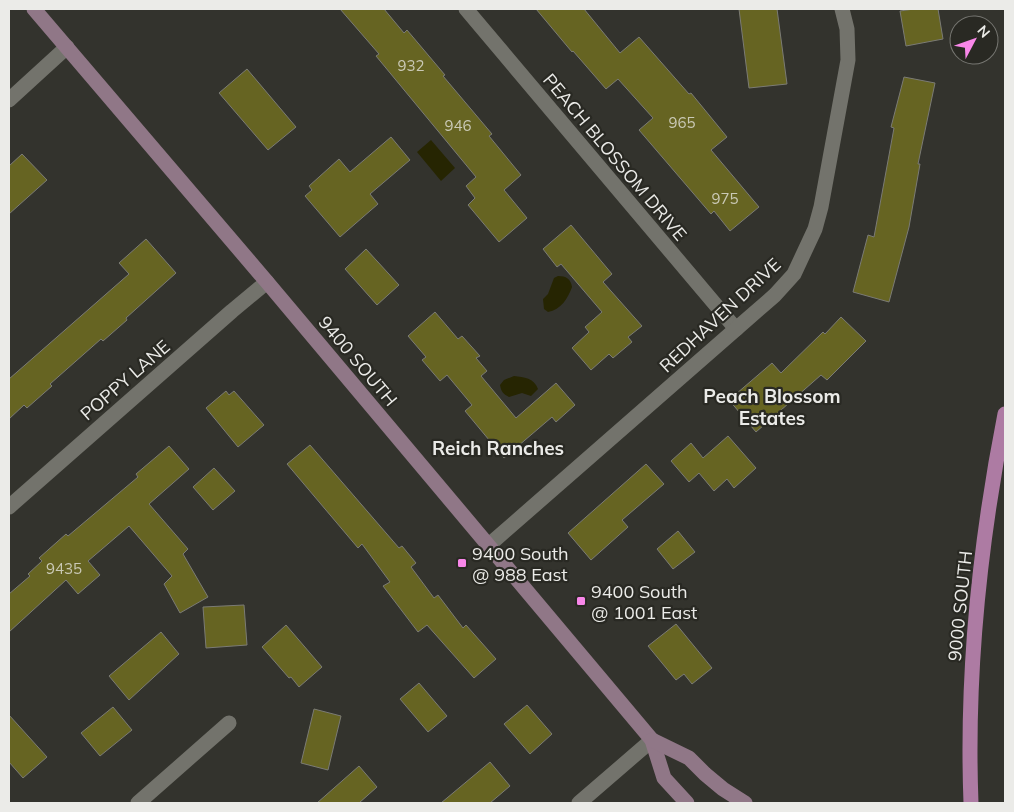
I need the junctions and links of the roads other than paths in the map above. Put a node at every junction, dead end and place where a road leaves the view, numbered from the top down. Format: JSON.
{"nodes":[{"id":1,"x":34,"y":9,"type":"edge"},
{"id":2,"x":466,"y":9,"type":"edge"},
{"id":3,"x":842,"y":9,"type":"edge"},
{"id":4,"x":67,"y":47,"type":"junction"},
{"id":5,"x":9,"y":100,"type":"edge"},
{"id":6,"x":267,"y":282,"type":"junction"},
{"id":7,"x":736,"y":329,"type":"junction"},
{"id":8,"x":1005,"y":414,"type":"edge"},
{"id":9,"x":9,"y":508,"type":"edge"},
{"id":10,"x":489,"y":545,"type":"junction"},
{"id":11,"x":229,"y":724,"type":"dead end"},
{"id":12,"x":652,"y":740,"type":"junction"},
{"id":13,"x":138,"y":803,"type":"edge"},
{"id":14,"x":579,"y":803,"type":"edge"},
{"id":15,"x":687,"y":803,"type":"edge"},
{"id":16,"x":745,"y":803,"type":"edge"},
{"id":17,"x":971,"y":803,"type":"edge"}],
"edges":[{"from":1,"to":4,"type":"main road","name":"9400 SOUTH"},
{"from":2,"to":7,"type":"street","name":"PEACH BLOSSOM DRIVE"},
{"from":3,"to":7,"type":"street","name":"REDHAVEN DRIVE"},
{"from":4,"to":5,"type":"street"},
{"from":4,"to":6,"type":"main road","name":"9400 SOUTH"},
{"from":6,"to":9,"type":"street","name":"POPPY LANE"},
{"from":6,"to":10,"type":"main road","name":"9400 SOUTH"},
{"from":7,"to":10,"type":"street","name":"REDHAVEN DRIVE"},
{"from":8,"to":17,"type":"main road","name":"9000 SOUTH"},
{"from":10,"to":12,"type":"main road","name":"9400 SOUTH"},
{"from":11,"to":13,"type":"street"},
{"from":12,"to":14,"type":"street"},
{"from":12,"to":15,"type":"main road","name":"9400 SOUTH"},
{"from":12,"to":16,"type":"main road","name":"9400 SOUTH"}]}
